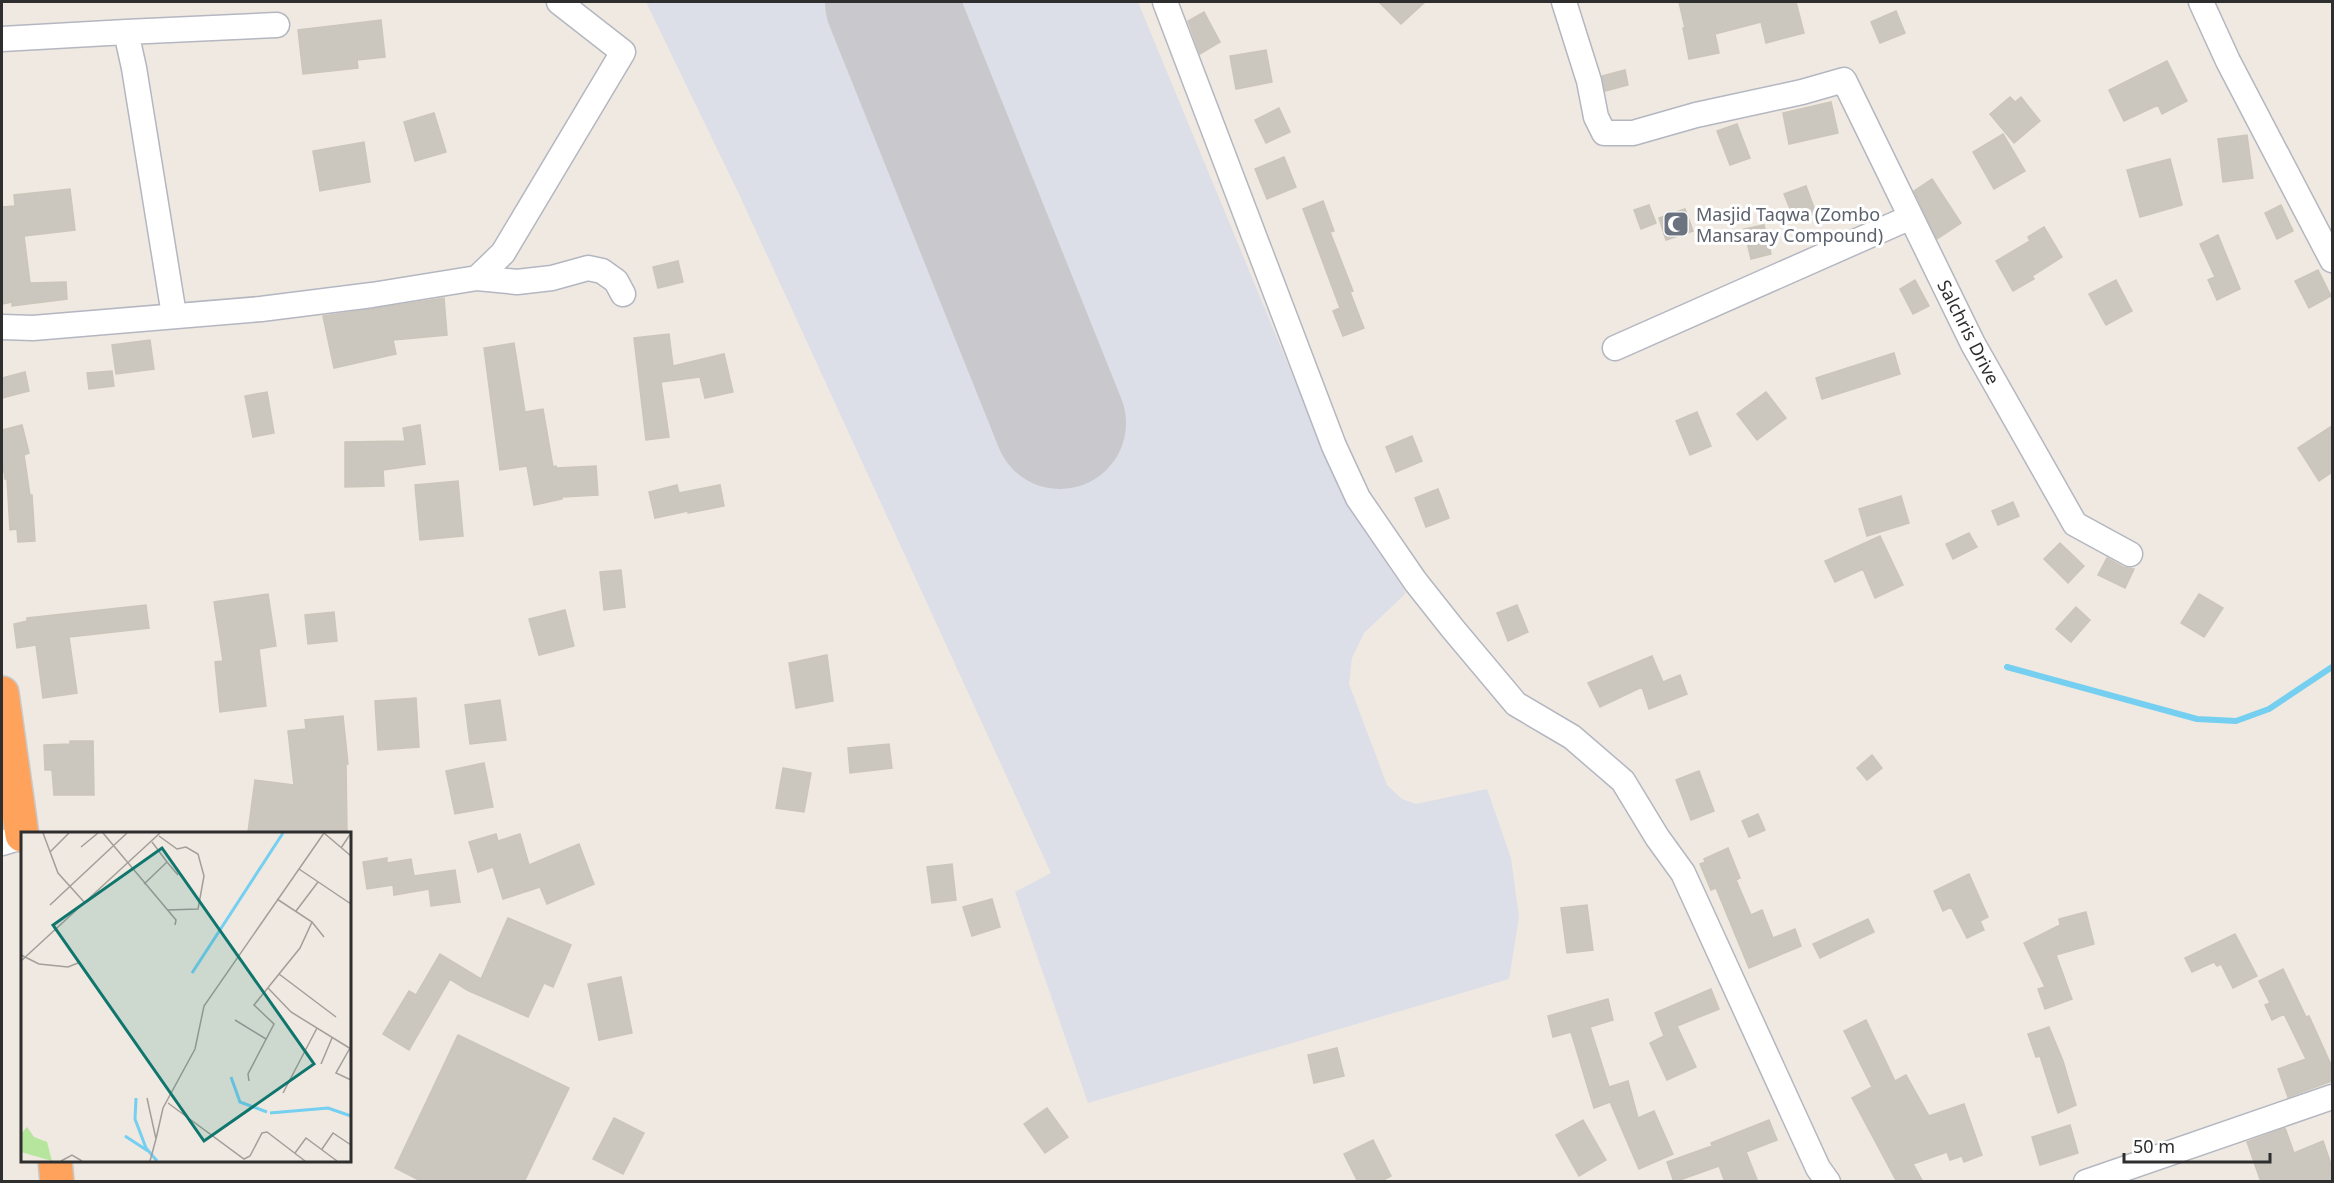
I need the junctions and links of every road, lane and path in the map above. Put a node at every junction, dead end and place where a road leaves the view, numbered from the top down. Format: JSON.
{"nodes":[{"id":1,"x":560,"y":2,"type":"edge"},
{"id":2,"x":1165,"y":2,"type":"edge"},
{"id":3,"x":1564,"y":2,"type":"edge"},
{"id":4,"x":2201,"y":2,"type":"edge"},
{"id":5,"x":277,"y":25,"type":"dead end"},
{"id":6,"x":126,"y":32,"type":"junction"},
{"id":7,"x":2,"y":39,"type":"edge"},
{"id":8,"x":1911,"y":217,"type":"junction"},
{"id":9,"x":2332,"y":260,"type":"edge"},
{"id":10,"x":477,"y":279,"type":"junction"},
{"id":11,"x":623,"y":294,"type":"dead end"},
{"id":12,"x":174,"y":315,"type":"junction"},
{"id":13,"x":2,"y":327,"type":"edge"},
{"id":14,"x":1614,"y":348,"type":"dead end"},
{"id":15,"x":2130,"y":554,"type":"dead end"},
{"id":16,"x":2,"y":693,"type":"edge"},
{"id":17,"x":21,"y":832,"type":"edge"},
{"id":18,"x":21,"y":836,"type":"edge"},
{"id":19,"x":2,"y":843,"type":"edge"},
{"id":20,"x":2332,"y":1097,"type":"edge"},
{"id":21,"x":55,"y":1162,"type":"edge"},
{"id":22,"x":57,"y":1182,"type":"edge"},
{"id":23,"x":1828,"y":1182,"type":"edge"},
{"id":24,"x":2086,"y":1182,"type":"edge"}],
"edges":[{"from":1,"to":10,"type":"street"},
{"from":2,"to":23,"type":"street"},
{"from":3,"to":8,"type":"street","name":"Salchris Drive"},
{"from":4,"to":9,"type":"street"},
{"from":5,"to":6,"type":"street"},
{"from":6,"to":7,"type":"street"},
{"from":6,"to":12,"type":"street"},
{"from":8,"to":14,"type":"street"},
{"from":8,"to":15,"type":"street","name":"Salchris Drive"},
{"from":10,"to":11,"type":"street"},
{"from":10,"to":12,"type":"street"},
{"from":12,"to":13,"type":"street"},
{"from":16,"to":17,"type":"highway"},
{"from":18,"to":19,"type":"street"},
{"from":20,"to":24,"type":"street"},
{"from":21,"to":22,"type":"highway"}]}
